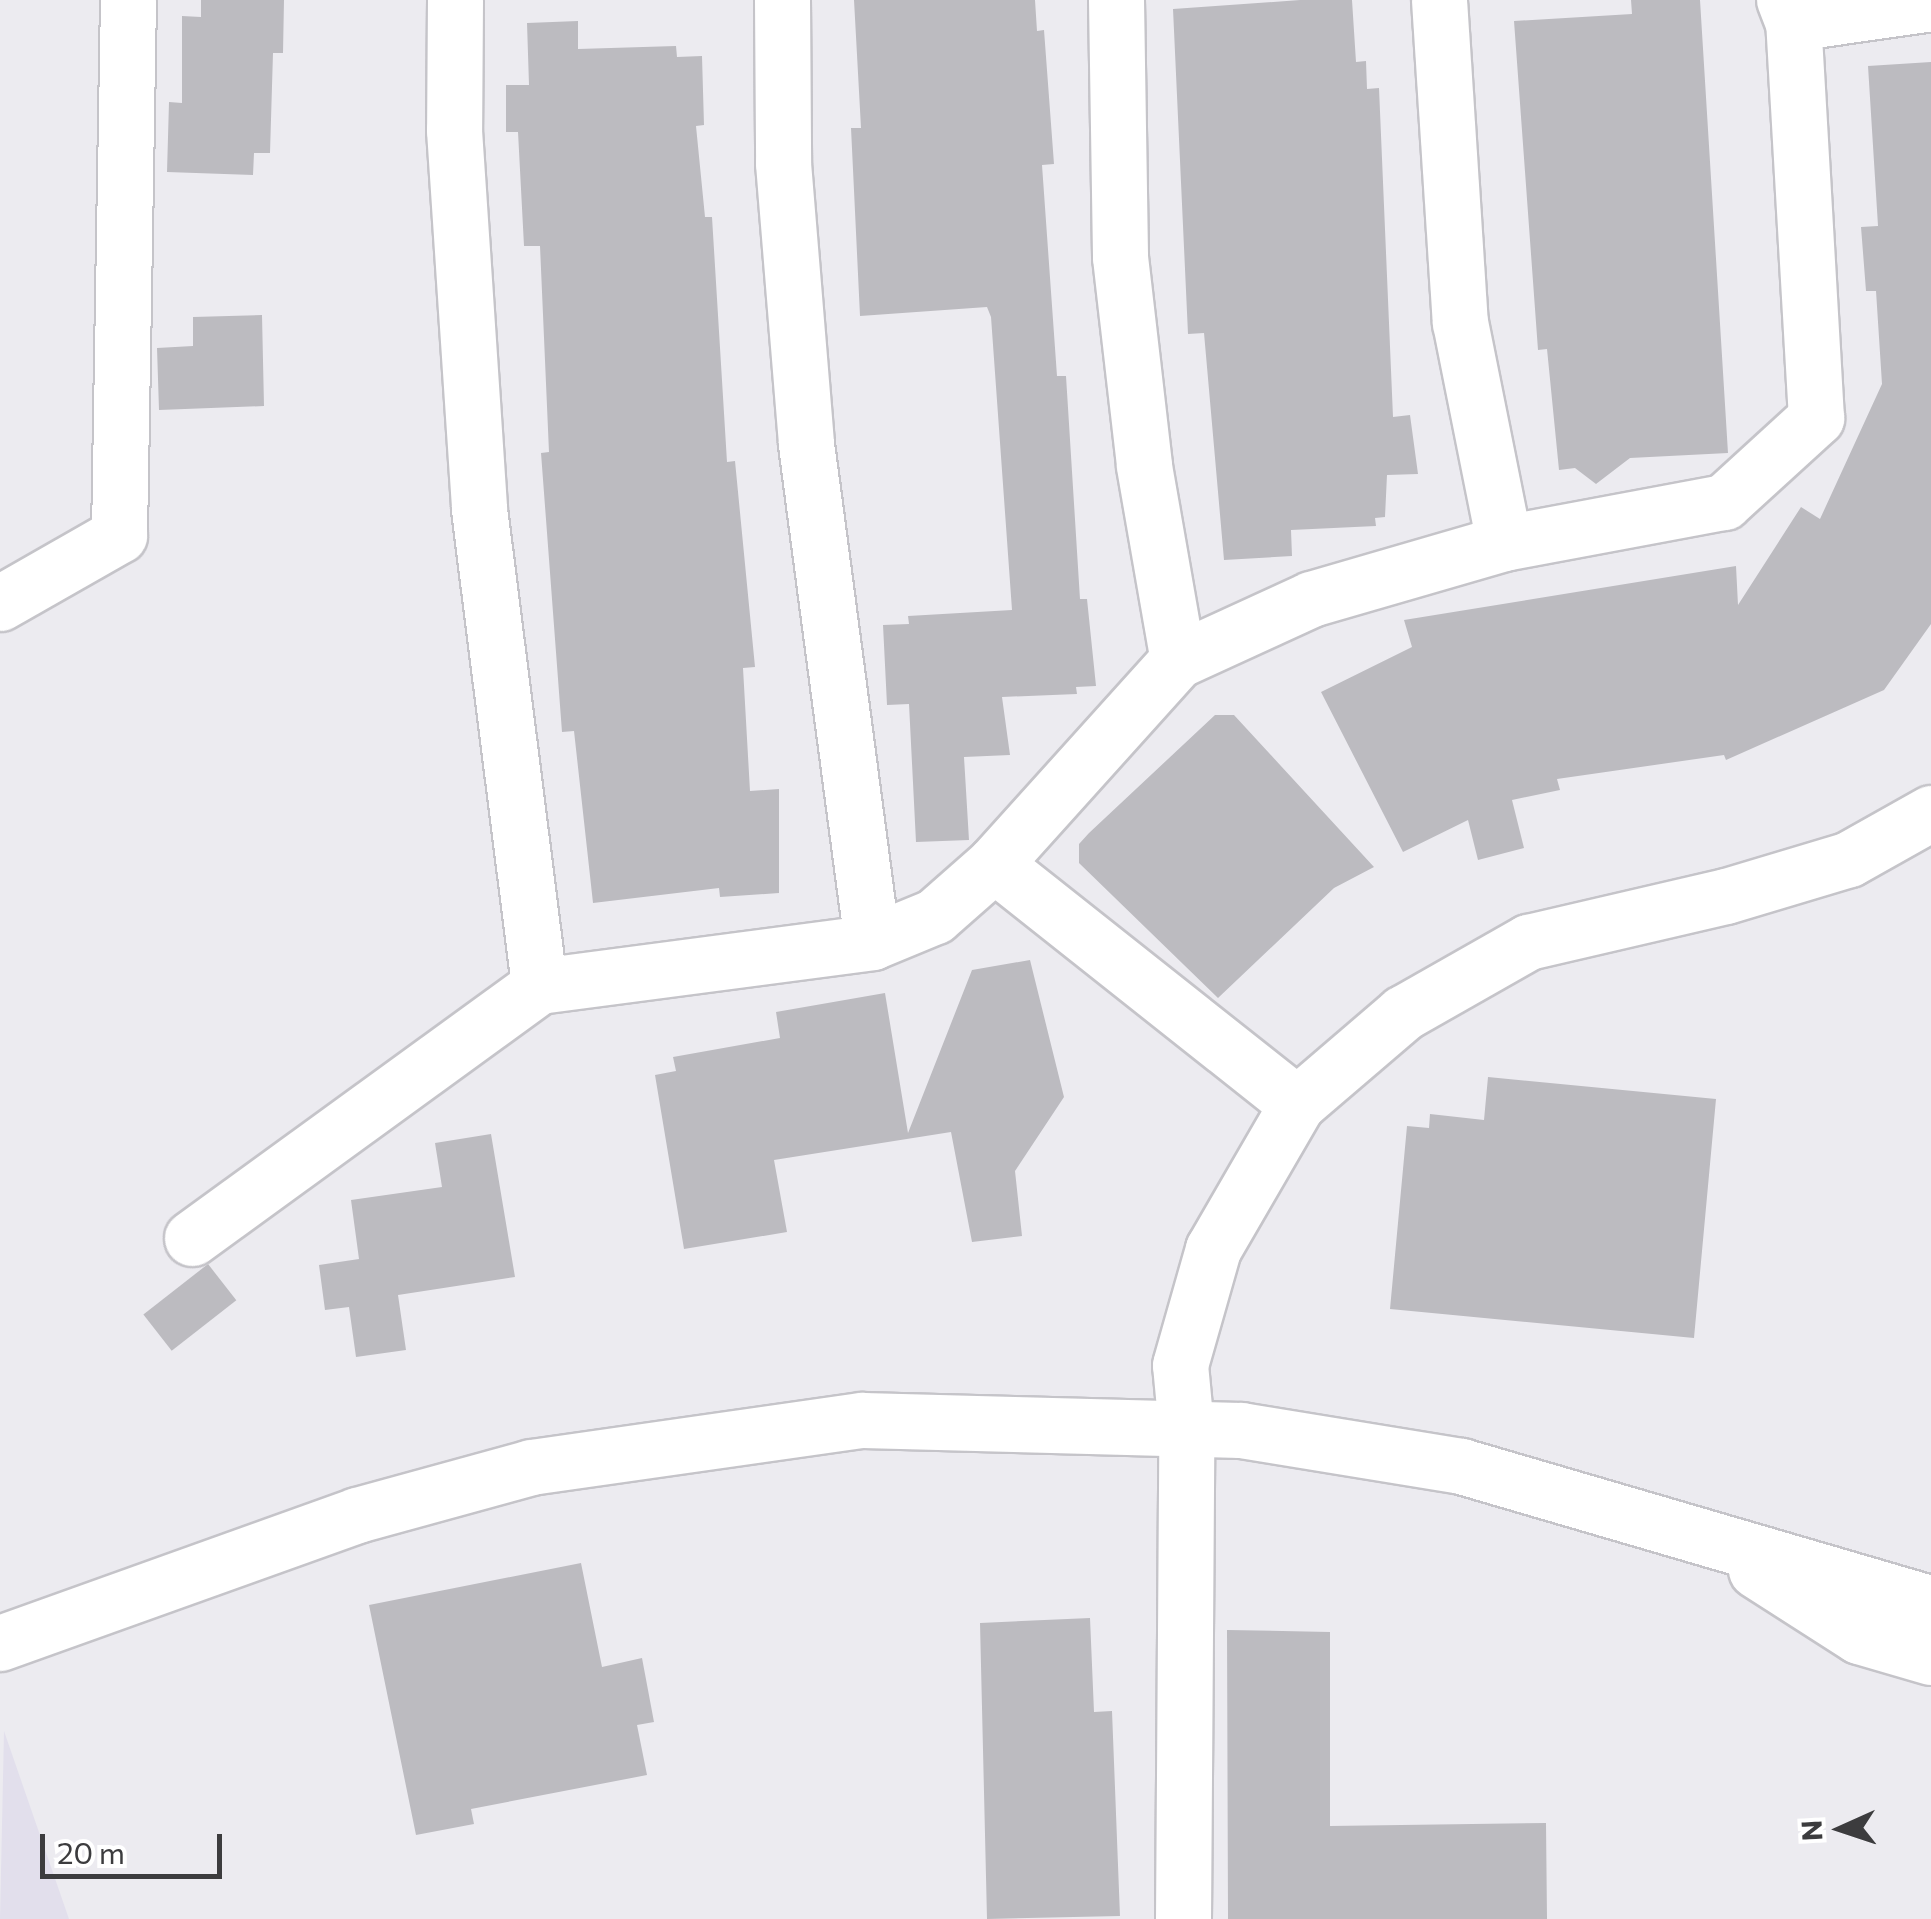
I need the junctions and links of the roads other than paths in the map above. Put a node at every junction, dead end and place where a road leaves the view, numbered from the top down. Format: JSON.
{"nodes":[{"id":1,"x":128,"y":0,"type":"edge"},
{"id":2,"x":454,"y":0,"type":"edge"},
{"id":3,"x":782,"y":0,"type":"edge"},
{"id":4,"x":1116,"y":0,"type":"edge"},
{"id":5,"x":1439,"y":0,"type":"edge"},
{"id":6,"x":1931,"y":3,"type":"edge"},
{"id":7,"x":1788,"y":12,"type":"edge"},
{"id":8,"x":1504,"y":542,"type":"junction"},
{"id":9,"x":0,"y":603,"type":"edge"},
{"id":10,"x":1178,"y":660,"type":"junction"},
{"id":11,"x":1931,"y":814,"type":"edge"},
{"id":12,"x":994,"y":864,"type":"junction"},
{"id":13,"x":872,"y":942,"type":"junction"},
{"id":14,"x":539,"y":986,"type":"junction"},
{"id":15,"x":1297,"y":1104,"type":"junction"},
{"id":16,"x":192,"y":1238,"type":"dead end"},
{"id":17,"x":1186,"y":1428,"type":"junction"},
{"id":18,"x":1703,"y":1536,"type":"junction"},
{"id":19,"x":1931,"y":1603,"type":"edge"},
{"id":20,"x":0,"y":1642,"type":"edge"},
{"id":21,"x":1931,"y":1657,"type":"edge"},
{"id":22,"x":1183,"y":1919,"type":"edge"}],
"edges":[{"from":1,"to":9,"type":"street"},
{"from":2,"to":14,"type":"street"},
{"from":3,"to":13,"type":"street"},
{"from":4,"to":10,"type":"street"},
{"from":5,"to":8,"type":"street"},
{"from":6,"to":7,"type":"street"},
{"from":7,"to":8,"type":"street"},
{"from":8,"to":10,"type":"street"},
{"from":10,"to":12,"type":"street"},
{"from":11,"to":15,"type":"street"},
{"from":12,"to":13,"type":"street"},
{"from":12,"to":15,"type":"street"},
{"from":13,"to":14,"type":"street"},
{"from":14,"to":16,"type":"street"},
{"from":15,"to":17,"type":"street"},
{"from":17,"to":18,"type":"street"},
{"from":17,"to":20,"type":"street"},
{"from":17,"to":22,"type":"street"},
{"from":18,"to":19,"type":"street"},
{"from":18,"to":21,"type":"street"}]}
